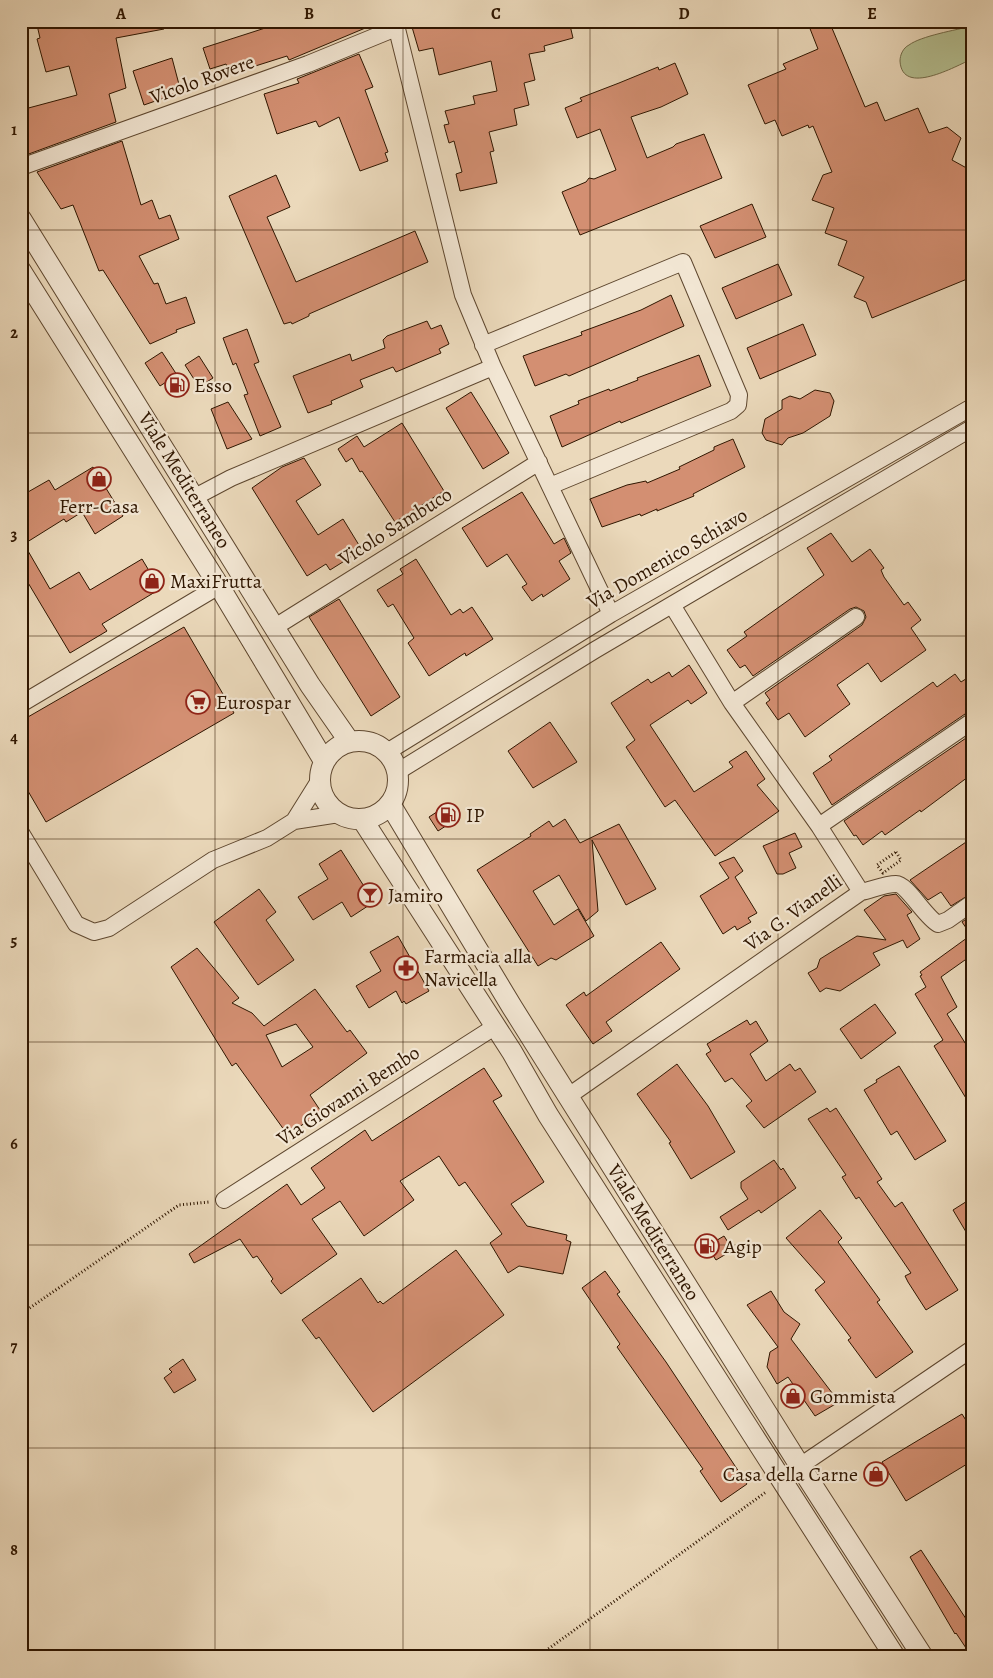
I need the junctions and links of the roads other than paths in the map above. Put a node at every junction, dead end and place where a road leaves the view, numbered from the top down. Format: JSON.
{"nodes":[{"id":1,"x":412,"y":21,"type":"edge"},
{"id":2,"x":395,"y":24,"type":"edge"},
{"id":3,"x":21,"y":167,"type":"edge"},
{"id":4,"x":21,"y":219,"type":"edge"},
{"id":5,"x":21,"y":271,"type":"edge"},
{"id":6,"x":483,"y":345,"type":"junction"},
{"id":7,"x":493,"y":367,"type":"junction"},
{"id":8,"x":972,"y":407,"type":"edge"},
{"id":9,"x":972,"y":428,"type":"edge"},
{"id":10,"x":538,"y":462,"type":"junction"},
{"id":11,"x":550,"y":486,"type":"junction"},
{"id":12,"x":195,"y":497,"type":"junction"},
{"id":13,"x":219,"y":586,"type":"junction"},
{"id":14,"x":672,"y":605,"type":"junction"},
{"id":15,"x":611,"y":614,"type":"junction"},
{"id":16,"x":856,"y":616,"type":"dead end"},
{"id":17,"x":275,"y":627,"type":"junction"},
{"id":18,"x":732,"y":703,"type":"junction"},
{"id":19,"x":21,"y":704,"type":"edge"},
{"id":20,"x":971,"y":722,"type":"edge"},
{"id":21,"x":348,"y":741,"type":"junction"},
{"id":22,"x":387,"y":752,"type":"junction"},
{"id":23,"x":324,"y":761,"type":"junction"},
{"id":24,"x":398,"y":772,"type":"junction"},
{"id":25,"x":319,"y":781,"type":"junction"},
{"id":26,"x":390,"y":804,"type":"junction"},
{"id":27,"x":338,"y":814,"type":"junction"},
{"id":28,"x":362,"y":819,"type":"junction"},
{"id":29,"x":294,"y":821,"type":"junction"},
{"id":30,"x":819,"y":826,"type":"junction"},
{"id":31,"x":21,"y":833,"type":"edge"},
{"id":32,"x":861,"y":892,"type":"junction"},
{"id":33,"x":972,"y":903,"type":"edge"},
{"id":34,"x":496,"y":1026,"type":"junction"},
{"id":35,"x":570,"y":1096,"type":"junction"},
{"id":36,"x":224,"y":1200,"type":"road end"},
{"id":37,"x":972,"y":1349,"type":"edge"},
{"id":38,"x":800,"y":1466,"type":"junction"},
{"id":39,"x":895,"y":1657,"type":"edge"},
{"id":40,"x":923,"y":1657,"type":"edge"}],
"edges":[{"from":1,"to":2,"type":"lane"},
{"from":2,"to":3,"type":"street","name":"Vicolo Rovere"},
{"from":2,"to":6,"type":"street"},
{"from":4,"to":12,"type":"street","name":"Viale Mediterraneo"},
{"from":5,"to":13,"type":"street","name":"Viale Mediterraneo"},
{"from":6,"to":7,"type":"street"},
{"from":6,"to":11,"type":"street"},
{"from":7,"to":10,"type":"street"},
{"from":7,"to":12,"type":"street"},
{"from":8,"to":15,"type":"street","name":"Via Domenico Schiavo"},
{"from":9,"to":14,"type":"street"},
{"from":10,"to":11,"type":"street"},
{"from":10,"to":17,"type":"street","name":"Vicolo Sambuco"},
{"from":11,"to":15,"type":"street"},
{"from":12,"to":17,"type":"street","name":"Viale Mediterraneo"},
{"from":13,"to":19,"type":"street"},
{"from":13,"to":23,"type":"street","name":"Viale Mediterraneo"},
{"from":14,"to":18,"type":"street","name":"Via G. Vianelli"},
{"from":14,"to":24,"type":"street"},
{"from":15,"to":22,"type":"street","name":"Via Domenico Schiavo"},
{"from":16,"to":18,"type":"street"},
{"from":17,"to":21,"type":"street","name":"Viale Mediterraneo"},
{"from":18,"to":30,"type":"street","name":"Via G. Vianelli"},
{"from":20,"to":30,"type":"street"},
{"from":21,"to":22,"type":"street"},
{"from":21,"to":23,"type":"street"},
{"from":22,"to":24,"type":"street"},
{"from":23,"to":25,"type":"street"},
{"from":24,"to":26,"type":"street"},
{"from":25,"to":27,"type":"street"},
{"from":25,"to":29,"type":"street"},
{"from":26,"to":28,"type":"street"},
{"from":26,"to":35,"type":"street","name":"Viale Mediterraneo"},
{"from":27,"to":28,"type":"street"},
{"from":27,"to":29,"type":"street"},
{"from":28,"to":34,"type":"street","name":"Viale Mediterraneo"},
{"from":29,"to":31,"type":"street"},
{"from":30,"to":32,"type":"street","name":"Via G. Vianelli"},
{"from":32,"to":33,"type":"street"},
{"from":32,"to":35,"type":"street","name":"Via G. Vianelli"},
{"from":34,"to":36,"type":"street","name":"Via Giovanni Bembo"},
{"from":34,"to":39,"type":"street","name":"Viale Mediterraneo"},
{"from":35,"to":38,"type":"street","name":"Viale Mediterraneo"},
{"from":37,"to":38,"type":"street"},
{"from":38,"to":40,"type":"street","name":"Viale Mediterraneo"}]}
